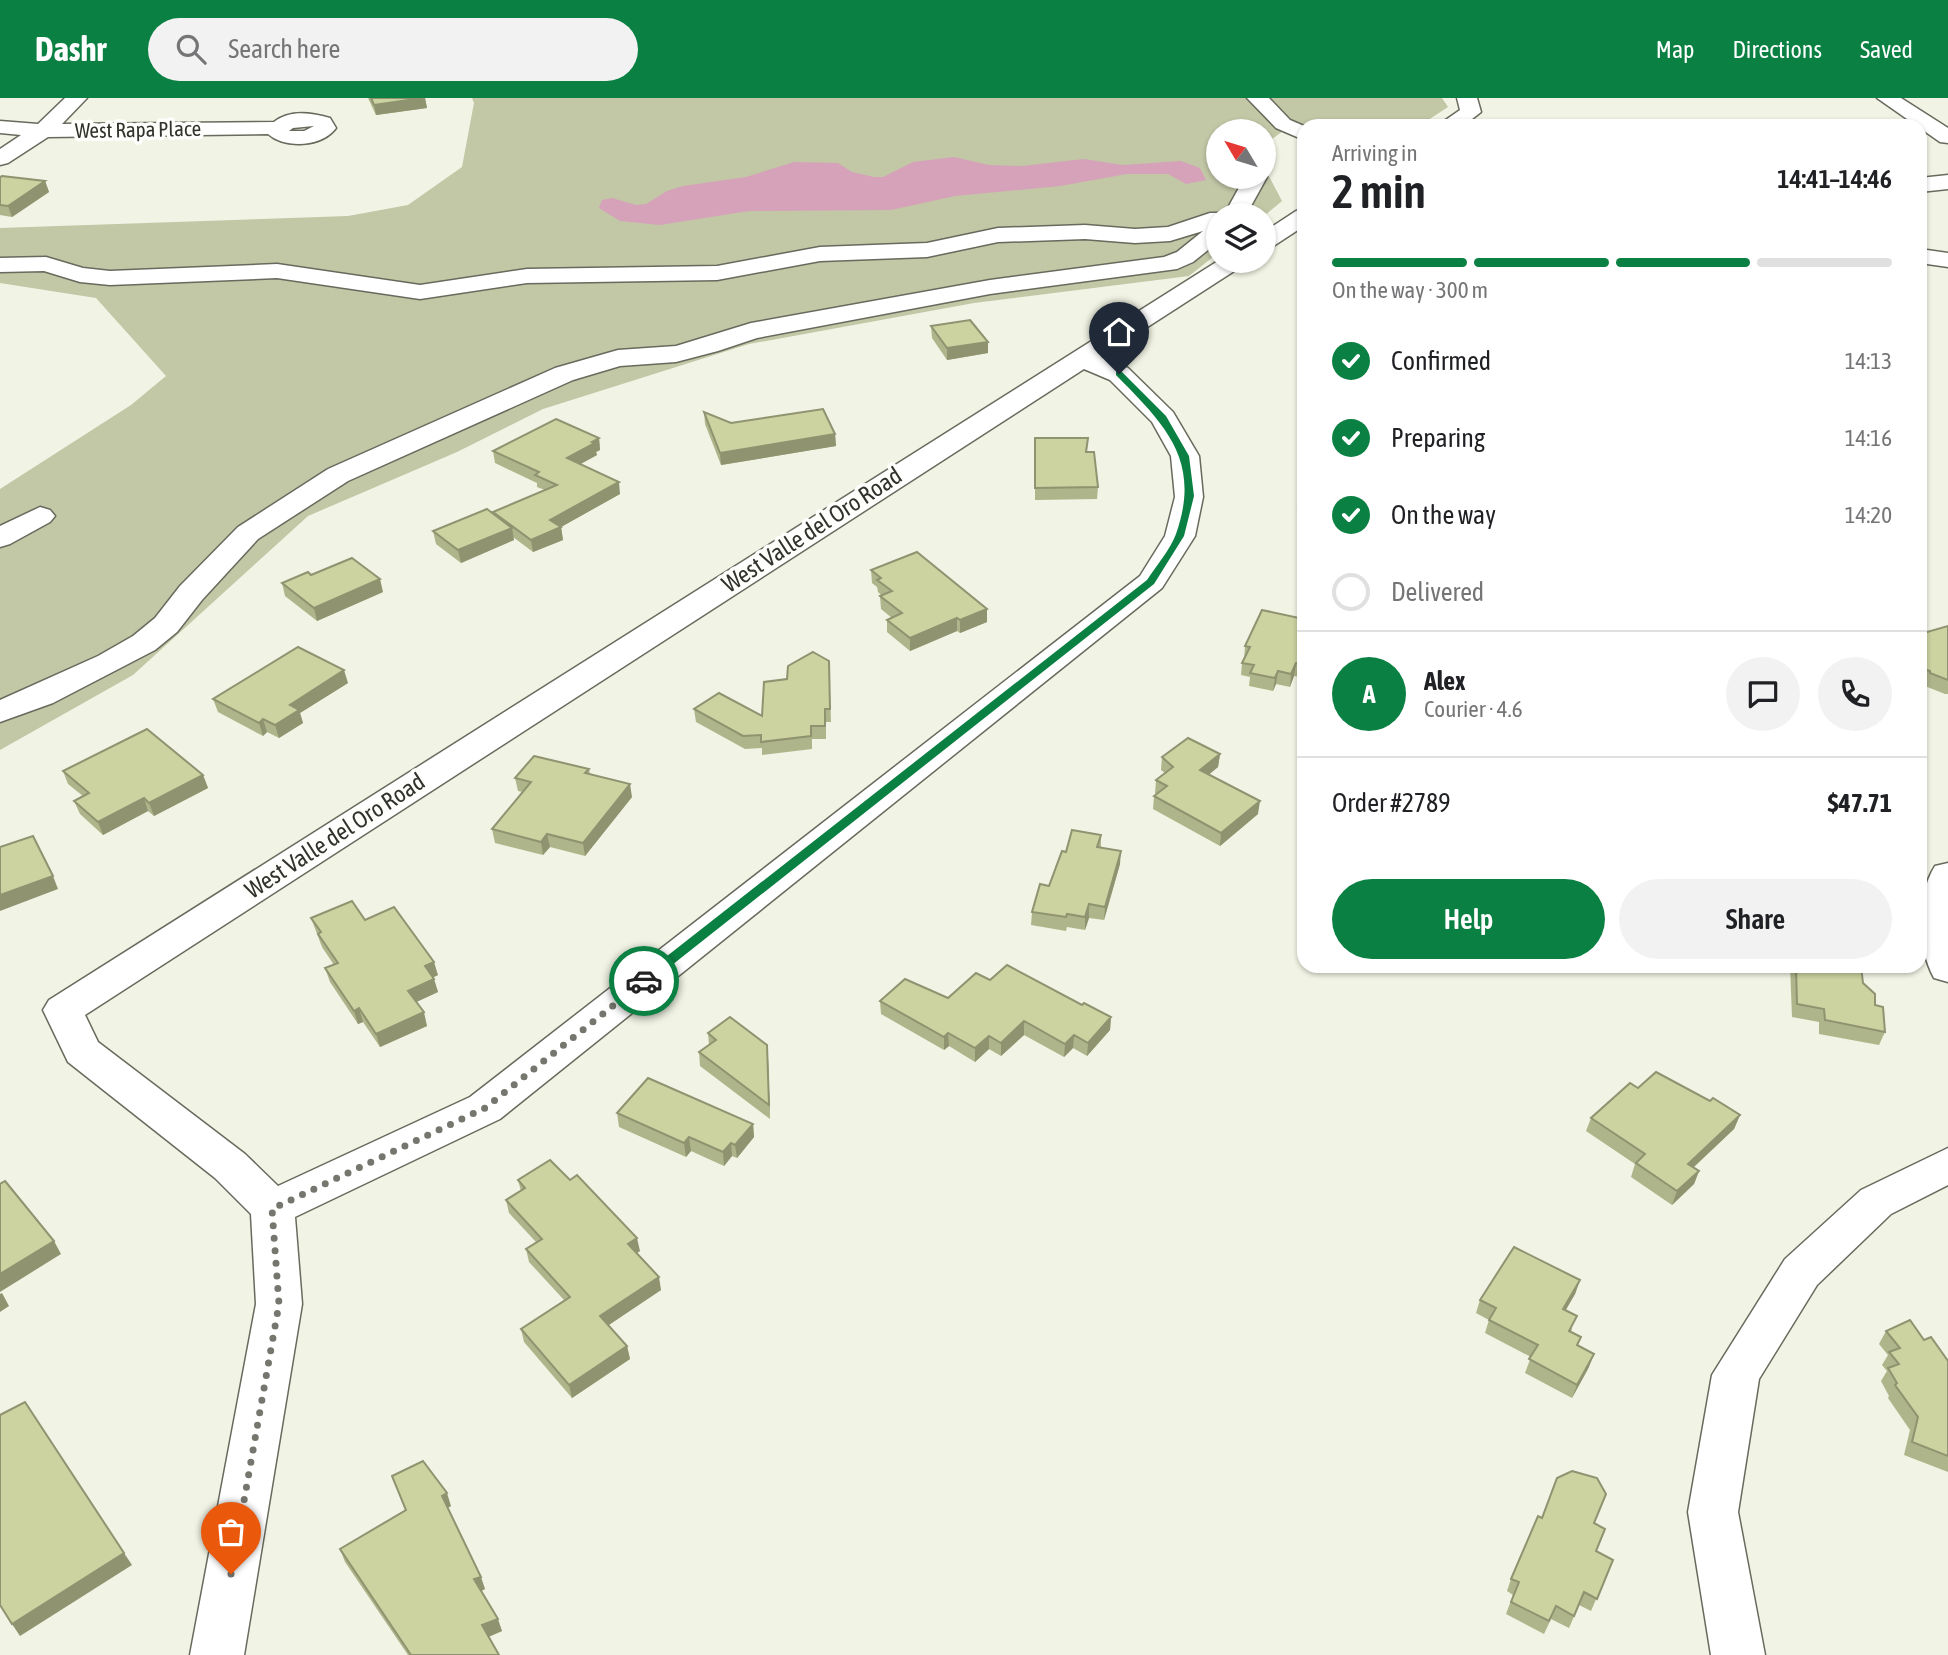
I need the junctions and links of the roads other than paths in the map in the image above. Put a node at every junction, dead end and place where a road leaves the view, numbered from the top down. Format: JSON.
{"nodes":[{"id":1,"x":77,"y":98,"type":"edge"},
{"id":2,"x":1257,"y":98,"type":"edge"},
{"id":3,"x":1467,"y":98,"type":"edge"},
{"id":4,"x":1886,"y":98,"type":"edge"},
{"id":5,"x":1460,"y":119,"type":"edge"},
{"id":6,"x":1919,"y":119,"type":"edge"},
{"id":7,"x":1283,"y":124,"type":"junction"},
{"id":8,"x":1927,"y":124,"type":"edge"},
{"id":9,"x":0,"y":127,"type":"edge"},
{"id":10,"x":277,"y":128,"type":"dead end"},
{"id":11,"x":1276,"y":130,"type":"edge"},
{"id":12,"x":43,"y":131,"type":"junction"},
{"id":13,"x":1948,"y":137,"type":"edge"},
{"id":14,"x":1297,"y":139,"type":"edge"},
{"id":15,"x":0,"y":158,"type":"edge"},
{"id":16,"x":1948,"y":181,"type":"edge"},
{"id":17,"x":1927,"y":185,"type":"edge"},
{"id":18,"x":1297,"y":221,"type":"edge"},
{"id":19,"x":1206,"y":224,"type":"edge"},
{"id":20,"x":1276,"y":234,"type":"edge"},
{"id":21,"x":1206,"y":238,"type":"edge"},
{"id":22,"x":1927,"y":257,"type":"edge"},
{"id":23,"x":1948,"y":260,"type":"edge"},
{"id":24,"x":0,"y":265,"type":"edge"},
{"id":25,"x":1215,"y":273,"type":"edge"},
{"id":26,"x":1080,"y":358,"type":"junction"},
{"id":27,"x":40,"y":516,"type":"dead end"},
{"id":28,"x":0,"y":538,"type":"edge"},
{"id":29,"x":0,"y":712,"type":"edge"},
{"id":30,"x":1948,"y":875,"type":"edge"},
{"id":31,"x":1948,"y":968,"type":"edge"},
{"id":32,"x":1948,"y":1166,"type":"edge"},
{"id":33,"x":272,"y":1209,"type":"junction"},
{"id":34,"x":217,"y":1655,"type":"edge"},
{"id":35,"x":1738,"y":1655,"type":"edge"}],
"edges":[{"from":1,"to":12,"type":"street"},
{"from":2,"to":7,"type":"street"},
{"from":3,"to":5,"type":"street"},
{"from":4,"to":6,"type":"street"},
{"from":7,"to":11,"type":"street"},
{"from":7,"to":14,"type":"street"},
{"from":8,"to":13,"type":"street"},
{"from":9,"to":12,"type":"street","name":"West Rapa Place"},
{"from":10,"to":12,"type":"street","name":"West Rapa Place"},
{"from":12,"to":15,"type":"street"},
{"from":16,"to":17,"type":"street"},
{"from":18,"to":20,"type":"street"},
{"from":19,"to":24,"type":"street"},
{"from":21,"to":29,"type":"street"},
{"from":22,"to":23,"type":"street"},
{"from":25,"to":26,"type":"street","name":"West Valle del Oro Road"},
{"from":26,"to":33,"type":"street"},
{"from":26,"to":33,"type":"street","name":"West Valle del Oro Road"},
{"from":27,"to":28,"type":"street"},
{"from":30,"to":31,"type":"street"},
{"from":32,"to":35,"type":"street"},
{"from":33,"to":34,"type":"street"}]}
